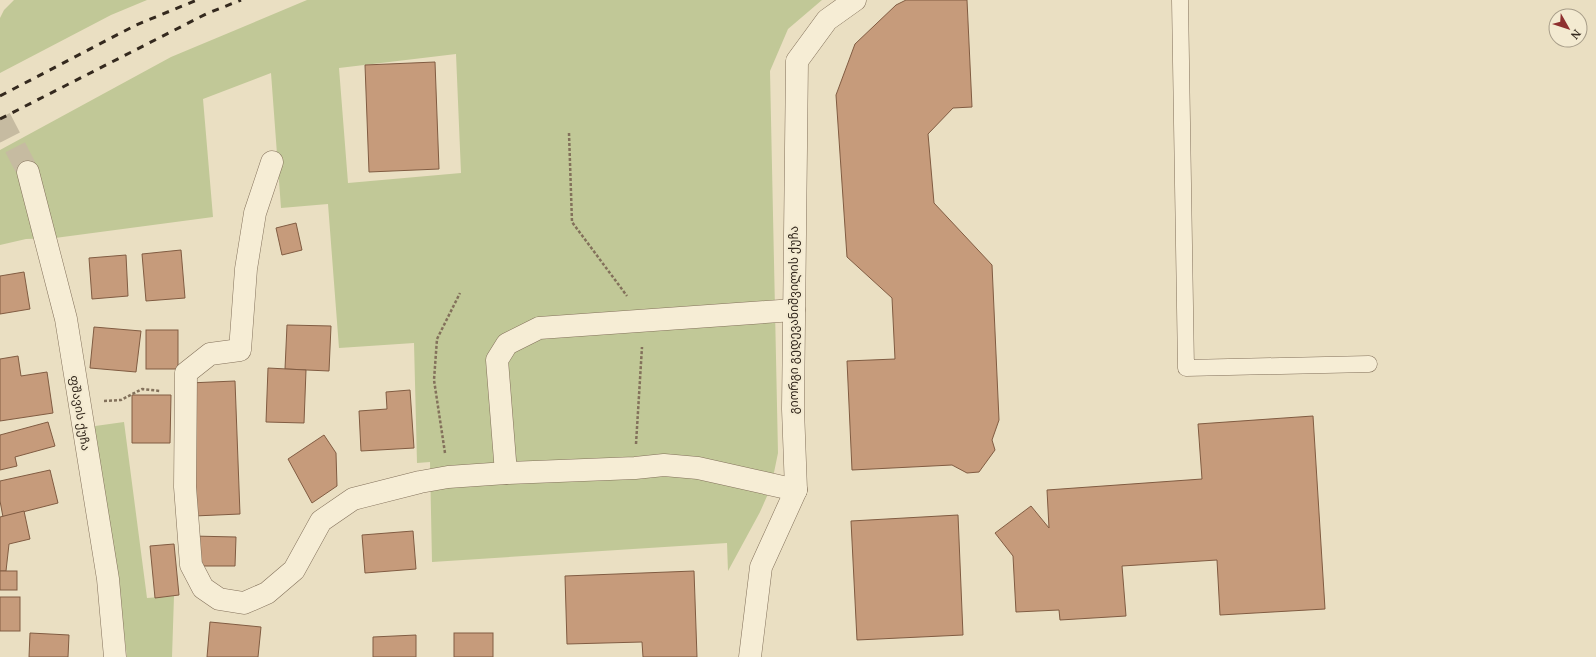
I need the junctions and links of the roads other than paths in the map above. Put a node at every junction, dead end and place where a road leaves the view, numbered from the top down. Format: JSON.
{"nodes":[{"id":1,"x":855,"y":0,"type":"edge"},
{"id":2,"x":1180,"y":0,"type":"edge"},
{"id":3,"x":272,"y":162,"type":"dead end"},
{"id":4,"x":28,"y":172,"type":"tunnel mouth"},
{"id":5,"x":794,"y":310,"type":"junction"},
{"id":6,"x":1369,"y":364,"type":"dead end"},
{"id":7,"x":506,"y":473,"type":"junction"},
{"id":8,"x":796,"y":490,"type":"junction"},
{"id":9,"x":115,"y":657,"type":"edge"},
{"id":10,"x":750,"y":657,"type":"edge"}],
"edges":[{"from":1,"to":5,"type":"street","name":"გიორგი გედევანიშვილის ქუჩა"},
{"from":2,"to":6,"type":"lane"},
{"from":3,"to":7,"type":"street"},
{"from":4,"to":9,"type":"street","name":"ფშავის ქუჩა"},
{"from":5,"to":7,"type":"street"},
{"from":5,"to":8,"type":"street","name":"გიორგი გედევანიშვილის ქუჩა"},
{"from":7,"to":8,"type":"street"},
{"from":8,"to":10,"type":"street","name":"გიორგი გედევანიშვილის ქუჩა"}]}
